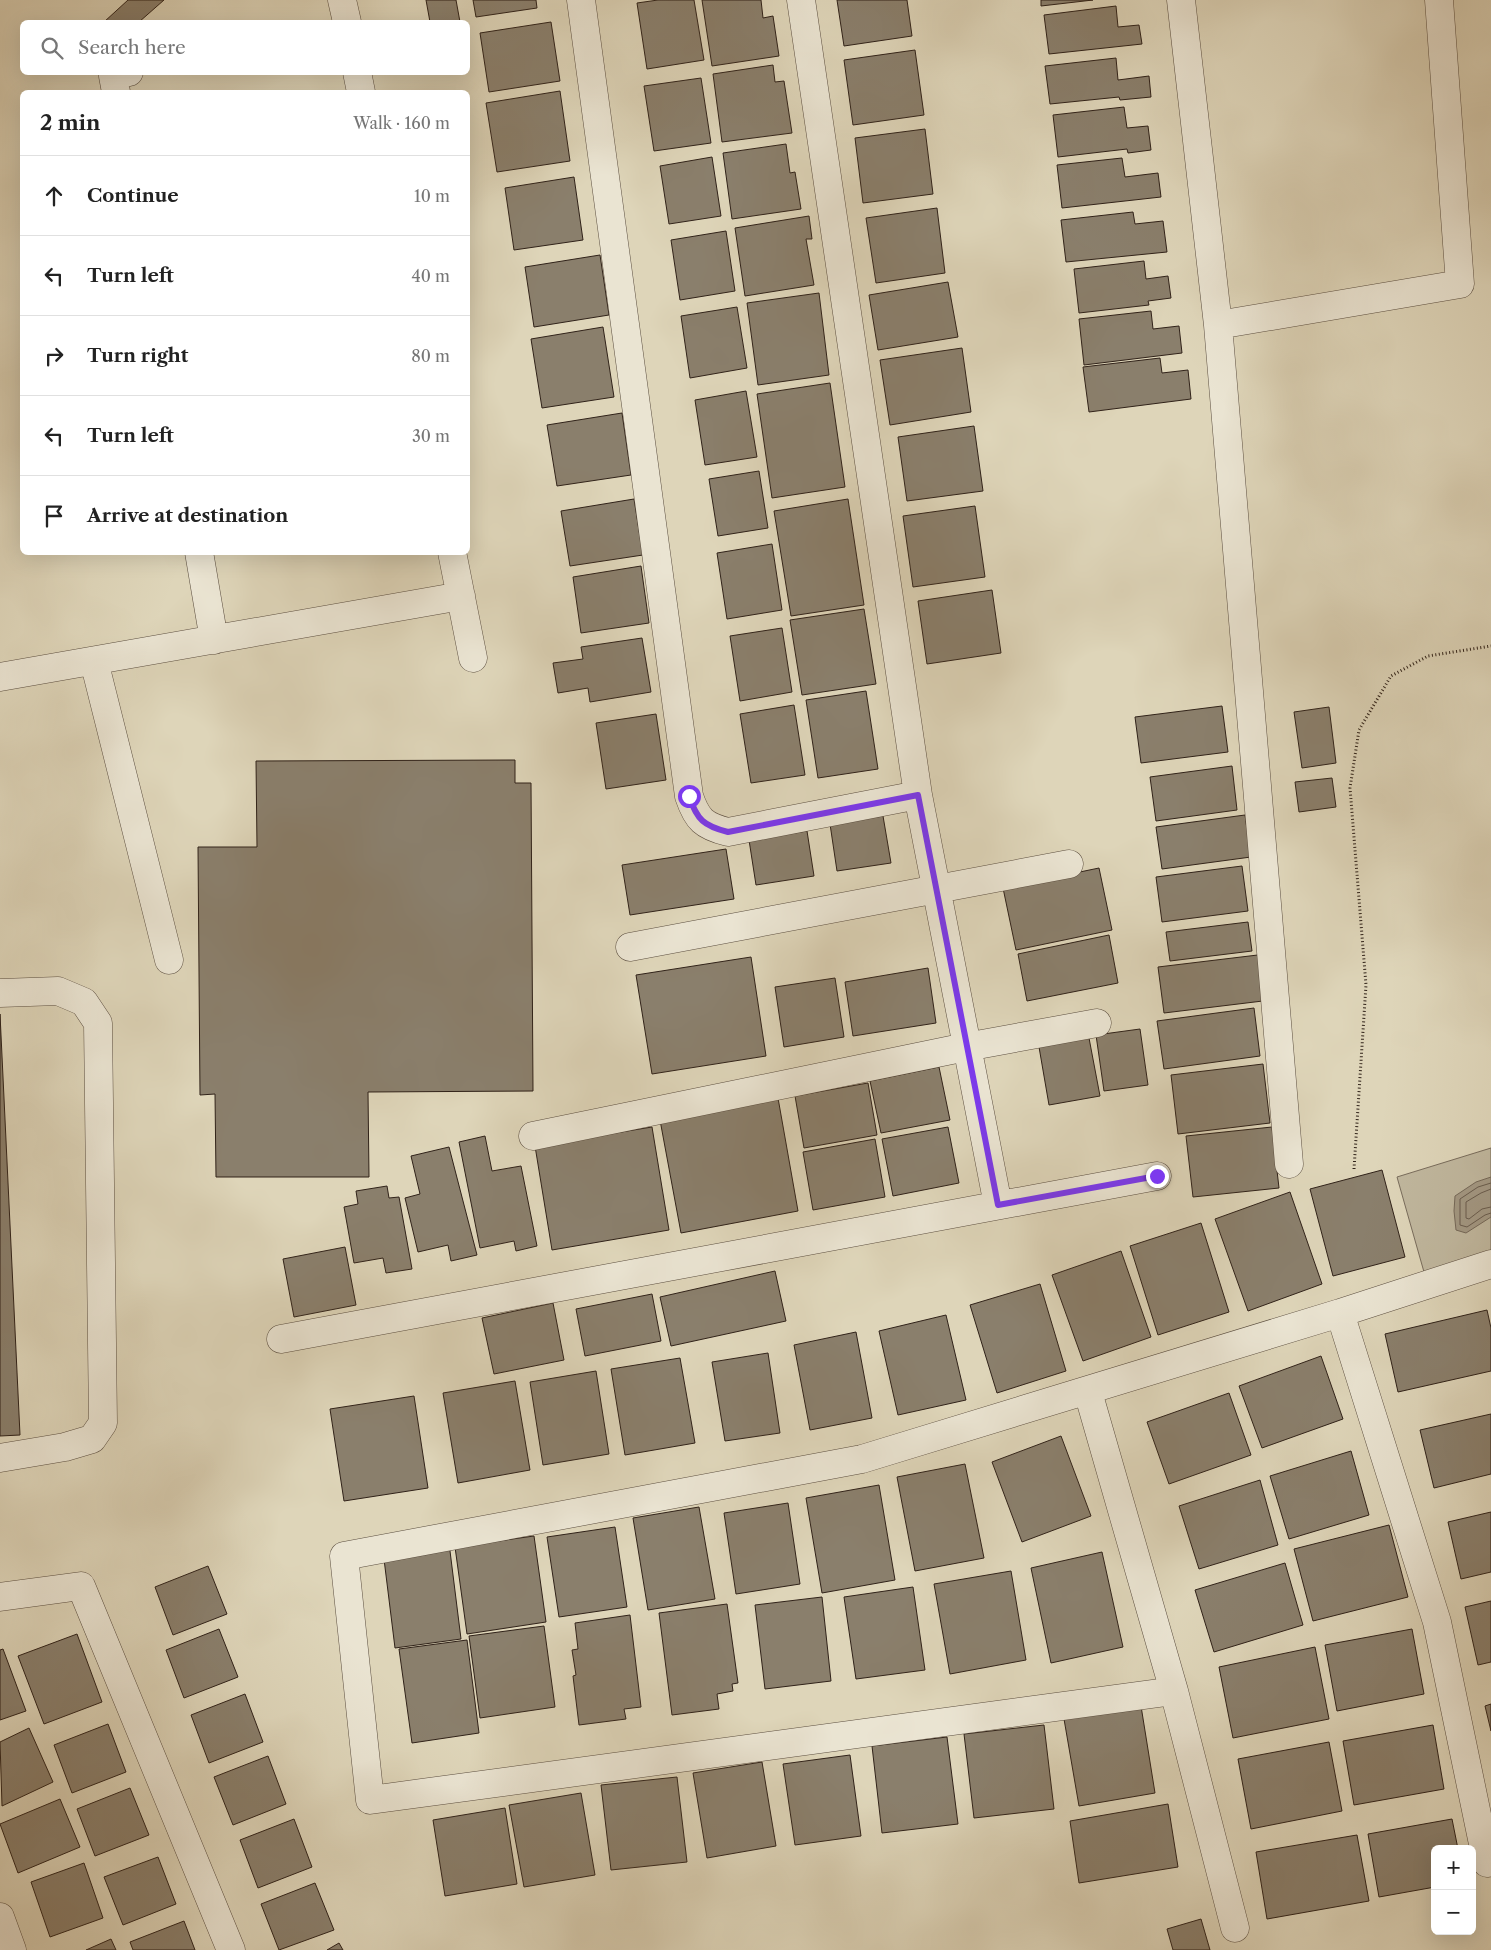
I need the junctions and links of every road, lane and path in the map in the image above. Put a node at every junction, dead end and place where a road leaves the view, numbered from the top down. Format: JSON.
{"nodes":[{"id":1,"x":581,"y":0,"type":"edge"},
{"id":2,"x":801,"y":0,"type":"edge"},
{"id":3,"x":1181,"y":0,"type":"edge"},
{"id":4,"x":1439,"y":0,"type":"edge"},
{"id":5,"x":117,"y":75,"type":"edge"},
{"id":6,"x":358,"y":75,"type":"edge"},
{"id":7,"x":116,"y":90,"type":"edge"},
{"id":8,"x":361,"y":90,"type":"edge"},
{"id":9,"x":1218,"y":325,"type":"junction"},
{"id":10,"x":200,"y":555,"type":"edge"},
{"id":11,"x":453,"y":555,"type":"edge"},
{"id":12,"x":461,"y":596,"type":"junction"},
{"id":13,"x":214,"y":640,"type":"junction"},
{"id":14,"x":1491,"y":646,"type":"edge"},
{"id":15,"x":473,"y":658,"type":"dead end"},
{"id":16,"x":94,"y":661,"type":"junction"},
{"id":17,"x":1,"y":671,"type":"edge"},
{"id":18,"x":918,"y":795,"type":"junction"},
{"id":19,"x":1069,"y":864,"type":"dead end"},
{"id":20,"x":936,"y":889,"type":"junction"},
{"id":21,"x":630,"y":947,"type":"dead end"},
{"id":22,"x":169,"y":960,"type":"dead end"},
{"id":23,"x":0,"y":993,"type":"edge"},
{"id":24,"x":1097,"y":1023,"type":"dead end"},
{"id":25,"x":966,"y":1047,"type":"junction"},
{"id":26,"x":533,"y":1136,"type":"dead end"},
{"id":27,"x":1289,"y":1164,"type":"dead end"},
{"id":28,"x":1354,"y":1169,"type":"dead end"},
{"id":29,"x":1157,"y":1176,"type":"dead end"},
{"id":30,"x":998,"y":1205,"type":"junction"},
{"id":31,"x":1491,"y":1264,"type":"edge"},
{"id":32,"x":1340,"y":1314,"type":"junction"},
{"id":33,"x":280,"y":1339,"type":"dead end"},
{"id":34,"x":1088,"y":1392,"type":"junction"},
{"id":35,"x":0,"y":1458,"type":"edge"},
{"id":36,"x":0,"y":1597,"type":"edge"},
{"id":37,"x":1174,"y":1691,"type":"junction"},
{"id":38,"x":1487,"y":1863,"type":"dead end"},
{"id":39,"x":0,"y":1918,"type":"edge"},
{"id":40,"x":1235,"y":1928,"type":"dead end"},
{"id":41,"x":12,"y":1950,"type":"edge"},
{"id":42,"x":231,"y":1950,"type":"edge"}],
"edges":[{"from":1,"to":18,"type":"street"},
{"from":2,"to":18,"type":"street"},
{"from":3,"to":9,"type":"street"},
{"from":4,"to":9,"type":"street"},
{"from":5,"to":7,"type":"street"},
{"from":6,"to":8,"type":"street"},
{"from":9,"to":27,"type":"street"},
{"from":10,"to":13,"type":"street"},
{"from":11,"to":12,"type":"street"},
{"from":12,"to":13,"type":"street"},
{"from":12,"to":15,"type":"street"},
{"from":13,"to":16,"type":"street"},
{"from":14,"to":28,"type":"path"},
{"from":16,"to":17,"type":"street"},
{"from":16,"to":22,"type":"street"},
{"from":18,"to":20,"type":"street"},
{"from":19,"to":20,"type":"street"},
{"from":20,"to":21,"type":"street"},
{"from":20,"to":25,"type":"street"},
{"from":23,"to":35,"type":"street"},
{"from":24,"to":25,"type":"street"},
{"from":25,"to":26,"type":"street"},
{"from":25,"to":30,"type":"street"},
{"from":29,"to":30,"type":"street"},
{"from":30,"to":33,"type":"street"},
{"from":31,"to":32,"type":"street"},
{"from":32,"to":34,"type":"street"},
{"from":32,"to":38,"type":"street"},
{"from":34,"to":37,"type":"street"},
{"from":34,"to":37,"type":"street"},
{"from":36,"to":42,"type":"street"},
{"from":37,"to":40,"type":"street"},
{"from":39,"to":41,"type":"street"}]}
